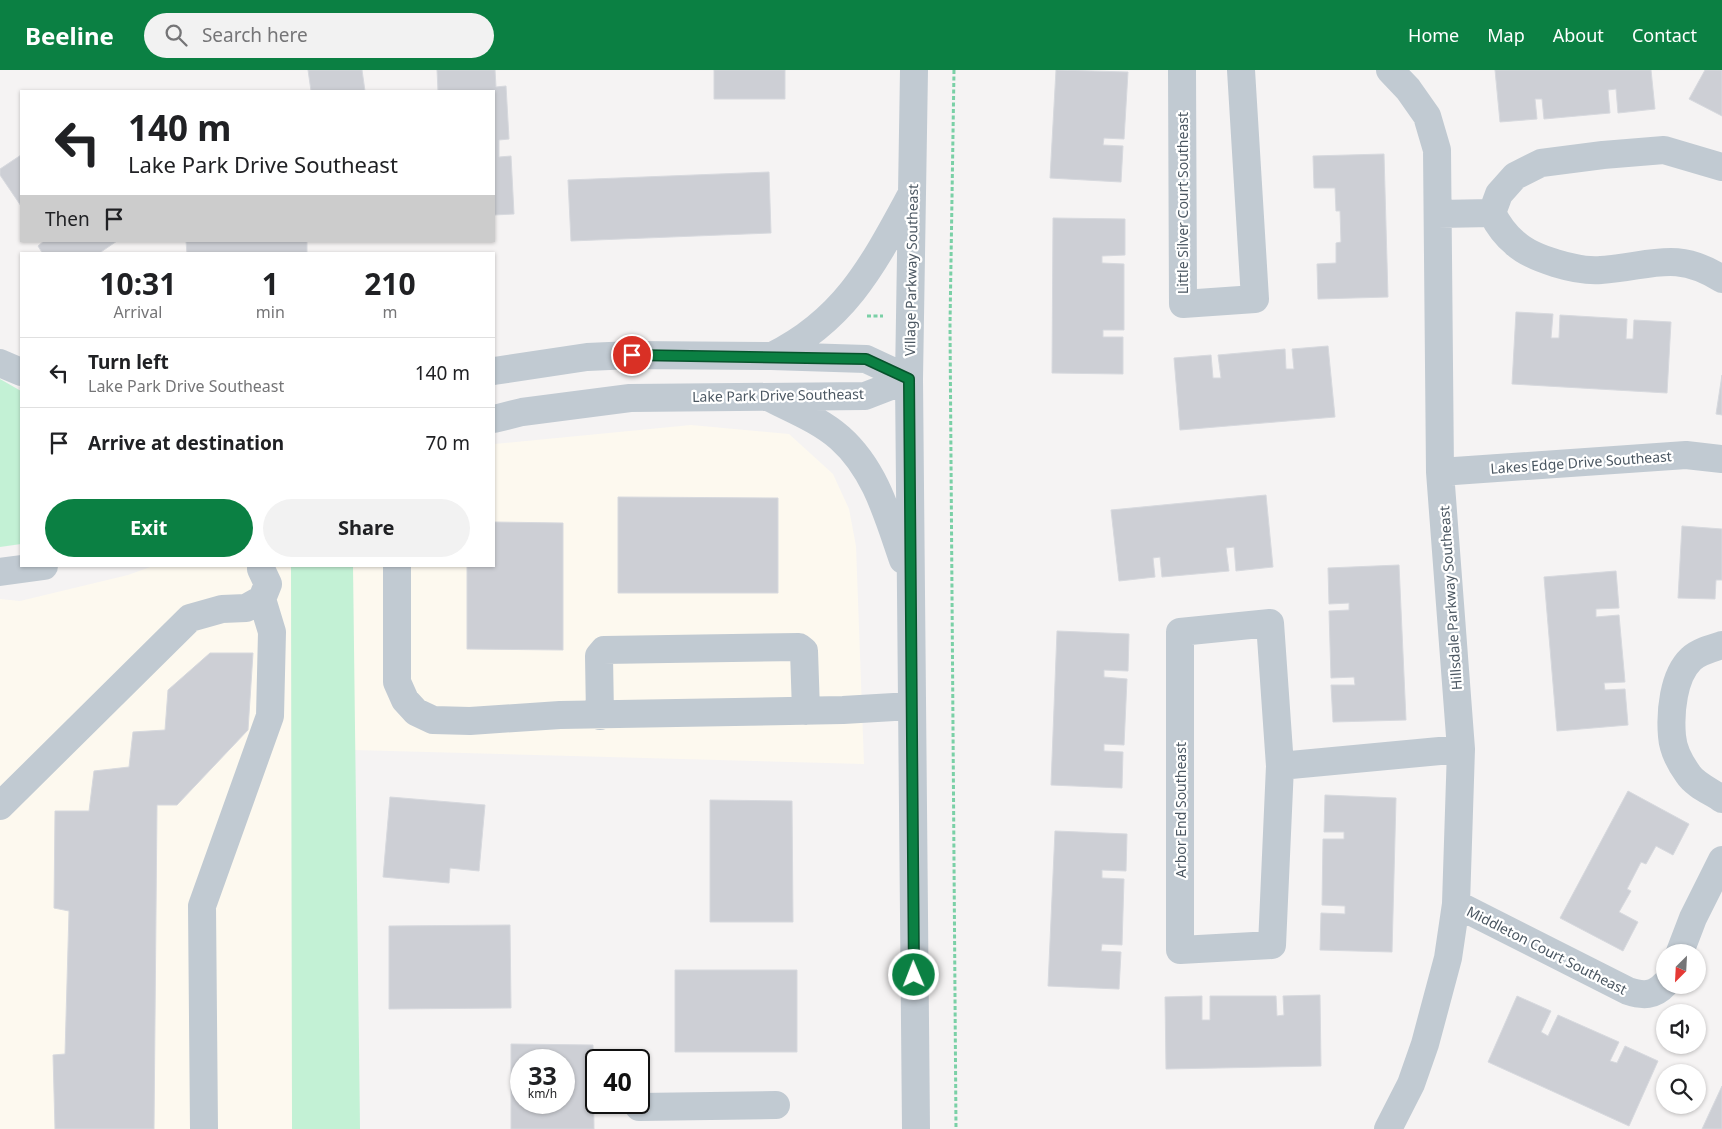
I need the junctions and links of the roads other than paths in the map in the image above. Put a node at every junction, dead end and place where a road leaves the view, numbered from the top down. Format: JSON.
{"nodes":[{"id":1,"x":914,"y":70,"type":"edge"},
{"id":2,"x":1182,"y":70,"type":"edge"},
{"id":3,"x":1241,"y":70,"type":"edge"},
{"id":4,"x":1390,"y":70,"type":"edge"},
{"id":5,"x":1722,"y":167,"type":"edge"},
{"id":6,"x":913,"y":193,"type":"junction"},
{"id":7,"x":1492,"y":213,"type":"junction"},
{"id":8,"x":1438,"y":214,"type":"junction"},
{"id":9,"x":1722,"y":279,"type":"edge"},
{"id":10,"x":771,"y":356,"type":"junction"},
{"id":11,"x":0,"y":363,"type":"edge"},
{"id":12,"x":495,"y":371,"type":"edge"},
{"id":13,"x":20,"y":372,"type":"edge"},
{"id":14,"x":909,"y":379,"type":"junction"},
{"id":15,"x":764,"y":396,"type":"junction"},
{"id":16,"x":495,"y":419,"type":"edge"},
{"id":17,"x":1722,"y":459,"type":"edge"},
{"id":18,"x":1440,"y":472,"type":"junction"},
{"id":19,"x":37,"y":567,"type":"edge"},
{"id":20,"x":397,"y":567,"type":"edge"},
{"id":21,"x":261,"y":569,"type":"dead end"},
{"id":22,"x":0,"y":572,"type":"edge"},
{"id":23,"x":910,"y":580,"type":"junction"},
{"id":24,"x":262,"y":600,"type":"junction"},
{"id":25,"x":1722,"y":645,"type":"edge"},
{"id":26,"x":911,"y":706,"type":"junction"},
{"id":27,"x":806,"y":711,"type":"junction"},
{"id":28,"x":600,"y":716,"type":"junction"},
{"id":29,"x":1461,"y":749,"type":"junction"},
{"id":30,"x":1280,"y":766,"type":"junction"},
{"id":31,"x":1722,"y":799,"type":"edge"},
{"id":32,"x":0,"y":806,"type":"edge"},
{"id":33,"x":1722,"y":860,"type":"edge"},
{"id":34,"x":1456,"y":904,"type":"junction"},
{"id":35,"x":1683,"y":944,"type":"edge"},
{"id":36,"x":1656,"y":991,"type":"edge"},
{"id":37,"x":776,"y":1105,"type":"dead end"},
{"id":38,"x":650,"y":1107,"type":"edge"},
{"id":39,"x":204,"y":1129,"type":"edge"},
{"id":40,"x":916,"y":1129,"type":"edge"},
{"id":41,"x":1388,"y":1129,"type":"edge"}],
"edges":[{"from":1,"to":6,"type":"street","name":"Village Parkway Southeast"},
{"from":2,"to":3,"type":"street","name":"Little Silver Court Southeast"},
{"from":4,"to":8,"type":"street","name":"Hillsdale Parkway Southeast"},
{"from":5,"to":7,"type":"street"},
{"from":6,"to":10,"type":"street"},
{"from":6,"to":14,"type":"street","name":"Village Parkway Southeast"},
{"from":7,"to":8,"type":"street"},
{"from":7,"to":9,"type":"street"},
{"from":8,"to":18,"type":"street","name":"Hillsdale Parkway Southeast"},
{"from":10,"to":12,"type":"street"},
{"from":10,"to":14,"type":"street"},
{"from":11,"to":13,"type":"street"},
{"from":14,"to":15,"type":"street","name":"Lake Park Drive Southeast"},
{"from":14,"to":23,"type":"street","name":"Village Parkway Southeast"},
{"from":15,"to":16,"type":"street","name":"Lake Park Drive Southeast"},
{"from":15,"to":23,"type":"street"},
{"from":17,"to":18,"type":"street","name":"Lakes Edge Drive Southeast"},
{"from":18,"to":29,"type":"street","name":"Hillsdale Parkway Southeast"},
{"from":19,"to":22,"type":"street"},
{"from":20,"to":28,"type":"street"},
{"from":21,"to":24,"type":"street"},
{"from":23,"to":26,"type":"street","name":"Village Parkway Southeast"},
{"from":24,"to":32,"type":"street"},
{"from":24,"to":39,"type":"street"},
{"from":25,"to":31,"type":"street"},
{"from":26,"to":27,"type":"street"},
{"from":26,"to":40,"type":"street","name":"Village Parkway Southeast"},
{"from":27,"to":28,"type":"street"},
{"from":27,"to":28,"type":"street"},
{"from":29,"to":30,"type":"street"},
{"from":29,"to":34,"type":"street","name":"Hillsdale Parkway Southeast"},
{"from":30,"to":30,"type":"street","name":"Arbor End Southeast"},
{"from":33,"to":35,"type":"street"},
{"from":34,"to":36,"type":"street","name":"Middleton Court Southeast"},
{"from":34,"to":41,"type":"street","name":"Hillsdale Parkway Southeast"},
{"from":37,"to":38,"type":"street"}]}
